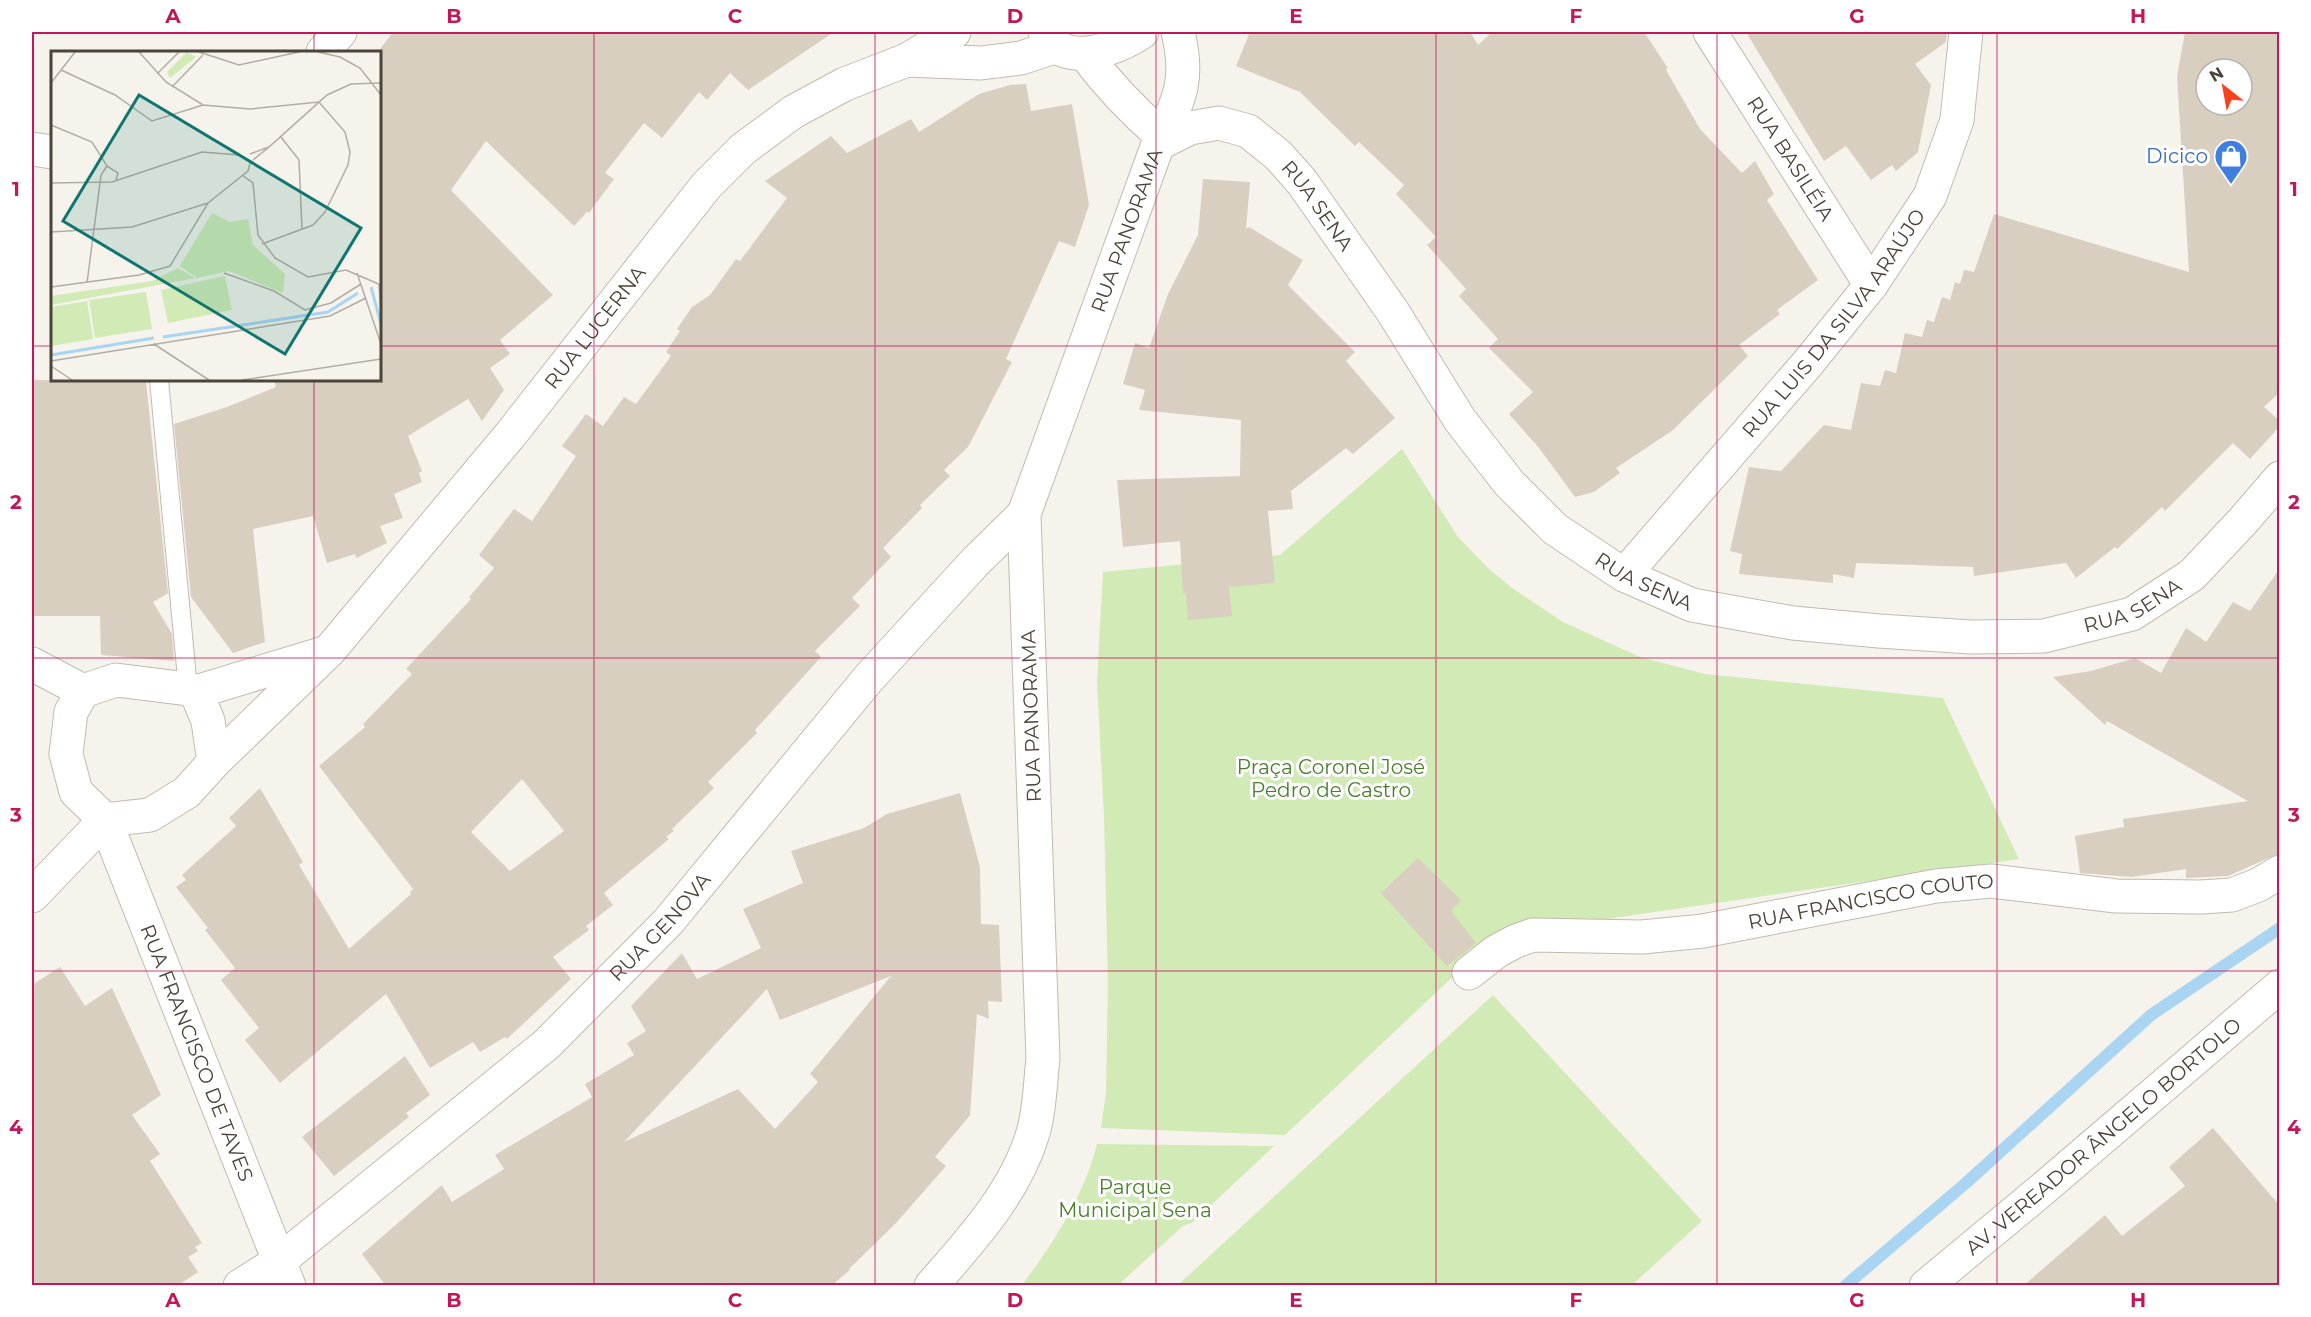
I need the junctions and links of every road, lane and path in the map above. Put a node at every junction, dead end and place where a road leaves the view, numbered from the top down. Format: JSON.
{"nodes":[{"id":1,"x":340,"y":32,"type":"edge"},
{"id":2,"x":954,"y":32,"type":"edge"},
{"id":3,"x":1142,"y":32,"type":"edge"},
{"id":4,"x":1178,"y":32,"type":"edge"},
{"id":5,"x":1710,"y":32,"type":"edge"},
{"id":6,"x":1966,"y":32,"type":"edge"},
{"id":7,"x":1062,"y":44,"type":"edge"},
{"id":8,"x":324,"y":51,"type":"edge"},
{"id":9,"x":907,"y":60,"type":"junction"},
{"id":10,"x":1160,"y":140,"type":"junction"},
{"id":11,"x":32,"y":149,"type":"edge"},
{"id":12,"x":51,"y":152,"type":"edge"},
{"id":13,"x":1871,"y":285,"type":"junction"},
{"id":14,"x":159,"y":381,"type":"edge"},
{"id":15,"x":2280,"y":478,"type":"edge"},
{"id":16,"x":1024,"y":514,"type":"junction"},
{"id":17,"x":1624,"y":575,"type":"junction"},
{"id":18,"x":329,"y":651,"type":"junction"},
{"id":19,"x":32,"y":664,"type":"edge"},
{"id":20,"x":83,"y":691,"type":"junction"},
{"id":21,"x":192,"y":691,"type":"junction"},
{"id":22,"x":214,"y":762,"type":"junction"},
{"id":23,"x":105,"y":820,"type":"junction"},
{"id":24,"x":2280,"y":872,"type":"edge"},
{"id":25,"x":32,"y":896,"type":"edge"},
{"id":26,"x":1469,"y":973,"type":"dead end"},
{"id":27,"x":2280,"y":986,"type":"edge"},
{"id":28,"x":284,"y":1274,"type":"edge"},
{"id":29,"x":240,"y":1286,"type":"edge"},
{"id":30,"x":931,"y":1286,"type":"edge"},
{"id":31,"x":1926,"y":1286,"type":"edge"}],
"edges":[{"from":1,"to":8,"type":"street"},
{"from":2,"to":9,"type":"street","name":"RUA LUCERNA"},
{"from":3,"to":7,"type":"street","name":"RUA LUCERNA"},
{"from":4,"to":10,"type":"street","name":"RUA PANORAMA"},
{"from":5,"to":13,"type":"street","name":"RUA BASILÉIA"},
{"from":6,"to":13,"type":"street","name":"RUA LUIS DA SILVA ARAÚJO"},
{"from":7,"to":9,"type":"street","name":"RUA LUCERNA"},
{"from":7,"to":10,"type":"street"},
{"from":9,"to":18,"type":"street","name":"RUA LUCERNA"},
{"from":10,"to":16,"type":"street","name":"RUA PANORAMA"},
{"from":10,"to":17,"type":"street","name":"RUA SENA"},
{"from":11,"to":12,"type":"street"},
{"from":13,"to":17,"type":"street","name":"RUA LUIS DA SILVA ARAÚJO"},
{"from":14,"to":21,"type":"lane"},
{"from":15,"to":17,"type":"street","name":"RUA SENA"},
{"from":16,"to":28,"type":"street","name":"RUA GENOVA"},
{"from":16,"to":30,"type":"street","name":"RUA PANORAMA"},
{"from":18,"to":21,"type":"street"},
{"from":18,"to":22,"type":"street","name":"RUA LUCERNA"},
{"from":19,"to":20,"type":"street"},
{"from":20,"to":21,"type":"street"},
{"from":20,"to":23,"type":"street"},
{"from":21,"to":22,"type":"street"},
{"from":22,"to":23,"type":"street"},
{"from":23,"to":25,"type":"street"},
{"from":23,"to":28,"type":"street","name":"RUA FRANCISCO DE TAVES"},
{"from":24,"to":26,"type":"street","name":"RUA FRANCISCO COUTO"},
{"from":27,"to":31,"type":"street","name":"AV. VEREADOR ÂNGELO BORTOLO"},
{"from":28,"to":29,"type":"street","name":"RUA GENOVA"}]}
